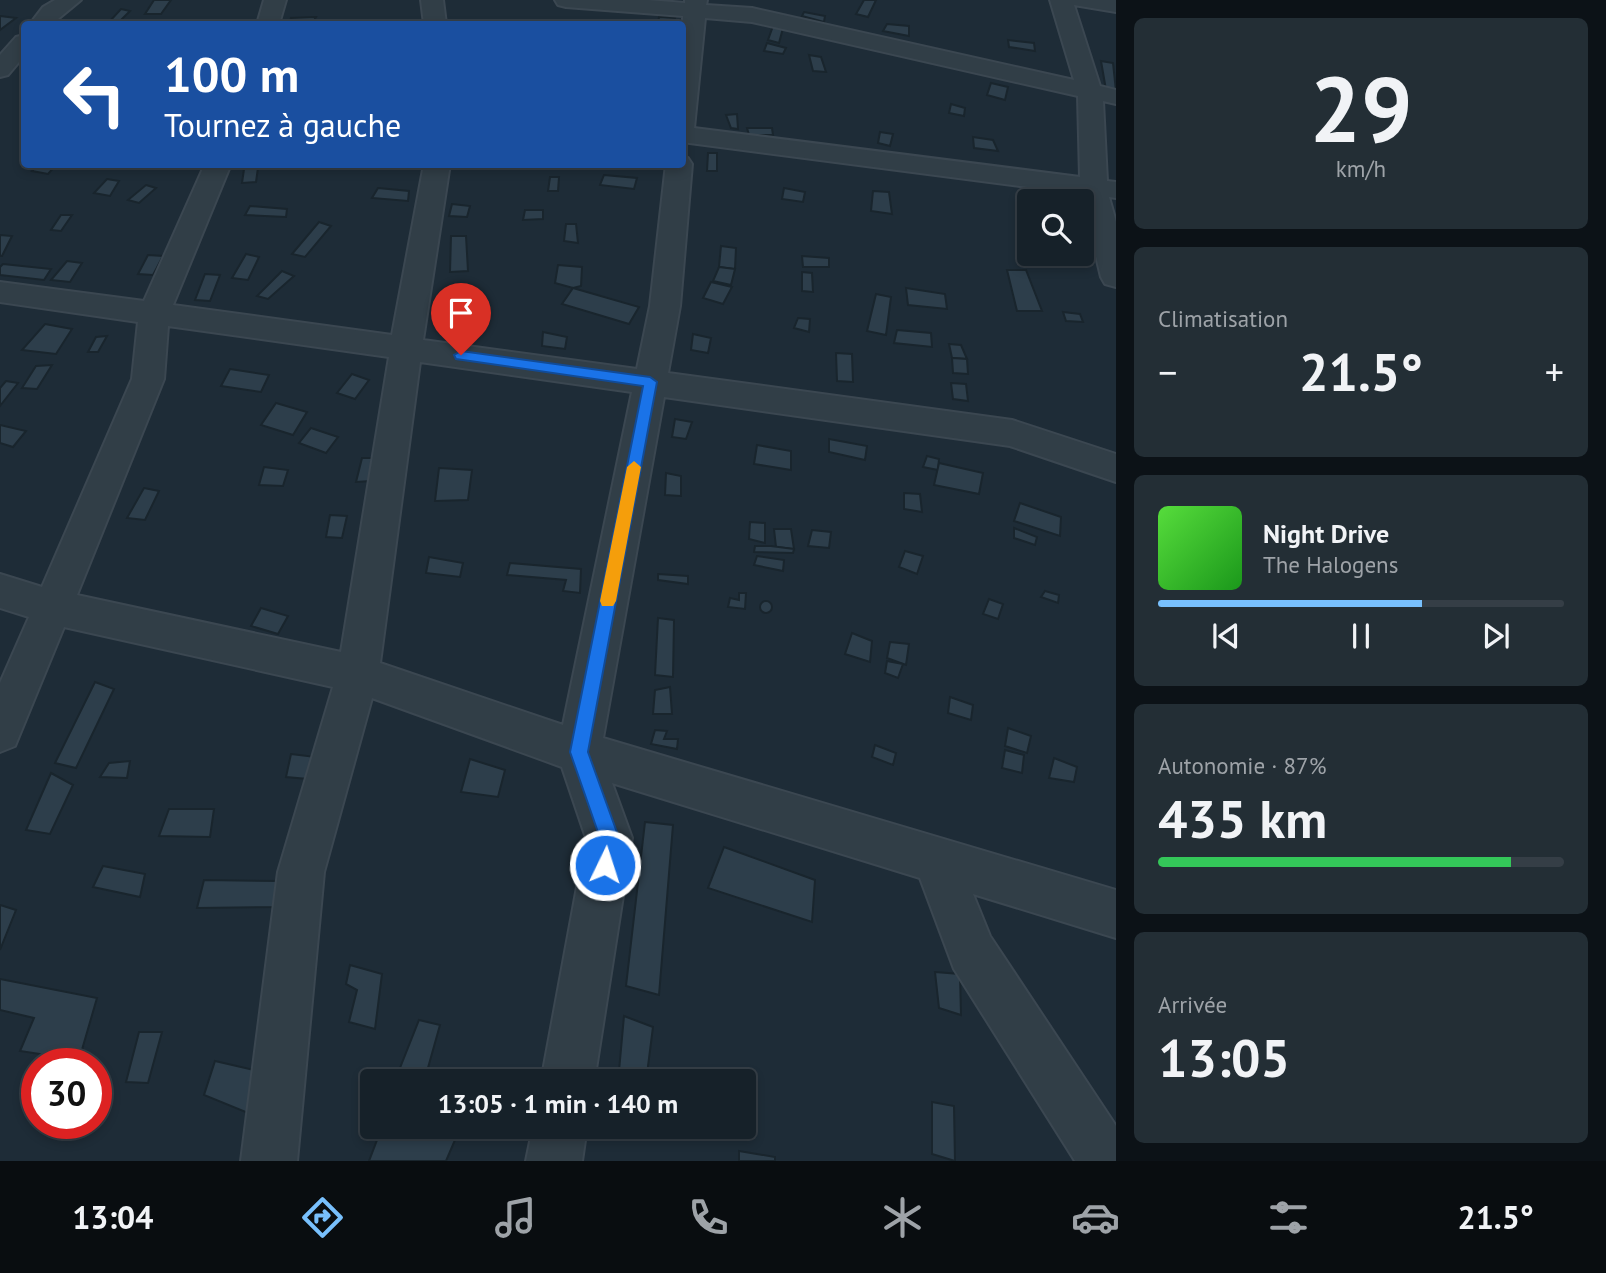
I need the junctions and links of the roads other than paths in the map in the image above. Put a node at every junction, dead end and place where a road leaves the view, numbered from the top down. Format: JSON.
{"nodes":[{"id":1,"x":70,"y":0,"type":"edge"},
{"id":2,"x":275,"y":0,"type":"edge"},
{"id":3,"x":432,"y":0,"type":"edge"},
{"id":4,"x":566,"y":0,"type":"edge"},
{"id":5,"x":1061,"y":0,"type":"edge"},
{"id":6,"x":1078,"y":0,"type":"edge"},
{"id":7,"x":1116,"y":5,"type":"edge"},
{"id":8,"x":694,"y":6,"type":"edge"},
{"id":9,"x":44,"y":21,"type":"edge"},
{"id":10,"x":269,"y":21,"type":"edge"},
{"id":11,"x":435,"y":21,"type":"edge"},
{"id":12,"x":21,"y":46,"type":"edge"},
{"id":13,"x":0,"y":70,"type":"edge"},
{"id":14,"x":0,"y":77,"type":"edge"},
{"id":15,"x":21,"y":79,"type":"edge"},
{"id":16,"x":686,"y":87,"type":"edge"},
{"id":17,"x":1090,"y":92,"type":"junction"},
{"id":18,"x":1116,"y":97,"type":"edge"},
{"id":19,"x":686,"y":135,"type":"edge"},
{"id":20,"x":216,"y":168,"type":"edge"},
{"id":21,"x":436,"y":168,"type":"edge"},
{"id":22,"x":679,"y":168,"type":"edge"},
{"id":23,"x":1106,"y":189,"type":"edge"},
{"id":24,"x":1116,"y":277,"type":"edge"},
{"id":25,"x":0,"y":292,"type":"edge"},
{"id":26,"x":154,"y":313,"type":"junction"},
{"id":27,"x":406,"y":348,"type":"junction"},
{"id":28,"x":650,"y":382,"type":"junction"},
{"id":29,"x":1116,"y":468,"type":"edge"},
{"id":30,"x":0,"y":591,"type":"edge"},
{"id":31,"x":52,"y":607,"type":"junction"},
{"id":32,"x":358,"y":674,"type":"junction"},
{"id":33,"x":0,"y":732,"type":"edge"},
{"id":34,"x":579,"y":752,"type":"junction"},
{"id":35,"x":937,"y":860,"type":"junction"},
{"id":36,"x":1116,"y":914,"type":"edge"},
{"id":37,"x":570,"y":1069,"type":"edge"},
{"id":38,"x":558,"y":1139,"type":"edge"},
{"id":39,"x":269,"y":1161,"type":"edge"},
{"id":40,"x":554,"y":1161,"type":"edge"},
{"id":41,"x":1107,"y":1161,"type":"edge"}],
"edges":[{"from":1,"to":9,"type":"street"},
{"from":2,"to":10,"type":"street"},
{"from":3,"to":11,"type":"street"},
{"from":4,"to":8,"type":"street"},
{"from":5,"to":17,"type":"street"},
{"from":6,"to":7,"type":"street"},
{"from":8,"to":16,"type":"street"},
{"from":8,"to":17,"type":"street"},
{"from":12,"to":13,"type":"street"},
{"from":14,"to":15,"type":"street"},
{"from":17,"to":18,"type":"street"},
{"from":17,"to":23,"type":"street"},
{"from":19,"to":23,"type":"street"},
{"from":20,"to":26,"type":"street"},
{"from":21,"to":27,"type":"street"},
{"from":22,"to":28,"type":"street"},
{"from":23,"to":24,"type":"street"},
{"from":25,"to":26,"type":"street"},
{"from":26,"to":27,"type":"street"},
{"from":26,"to":31,"type":"street"},
{"from":27,"to":28,"type":"street"},
{"from":27,"to":32,"type":"street"},
{"from":28,"to":29,"type":"street"},
{"from":28,"to":34,"type":"street"},
{"from":30,"to":31,"type":"street"},
{"from":31,"to":32,"type":"street"},
{"from":31,"to":33,"type":"street"},
{"from":32,"to":34,"type":"street"},
{"from":32,"to":39,"type":"street"},
{"from":34,"to":35,"type":"street"},
{"from":34,"to":37,"type":"street"},
{"from":35,"to":36,"type":"street"},
{"from":35,"to":41,"type":"street"},
{"from":38,"to":40,"type":"street"}]}
